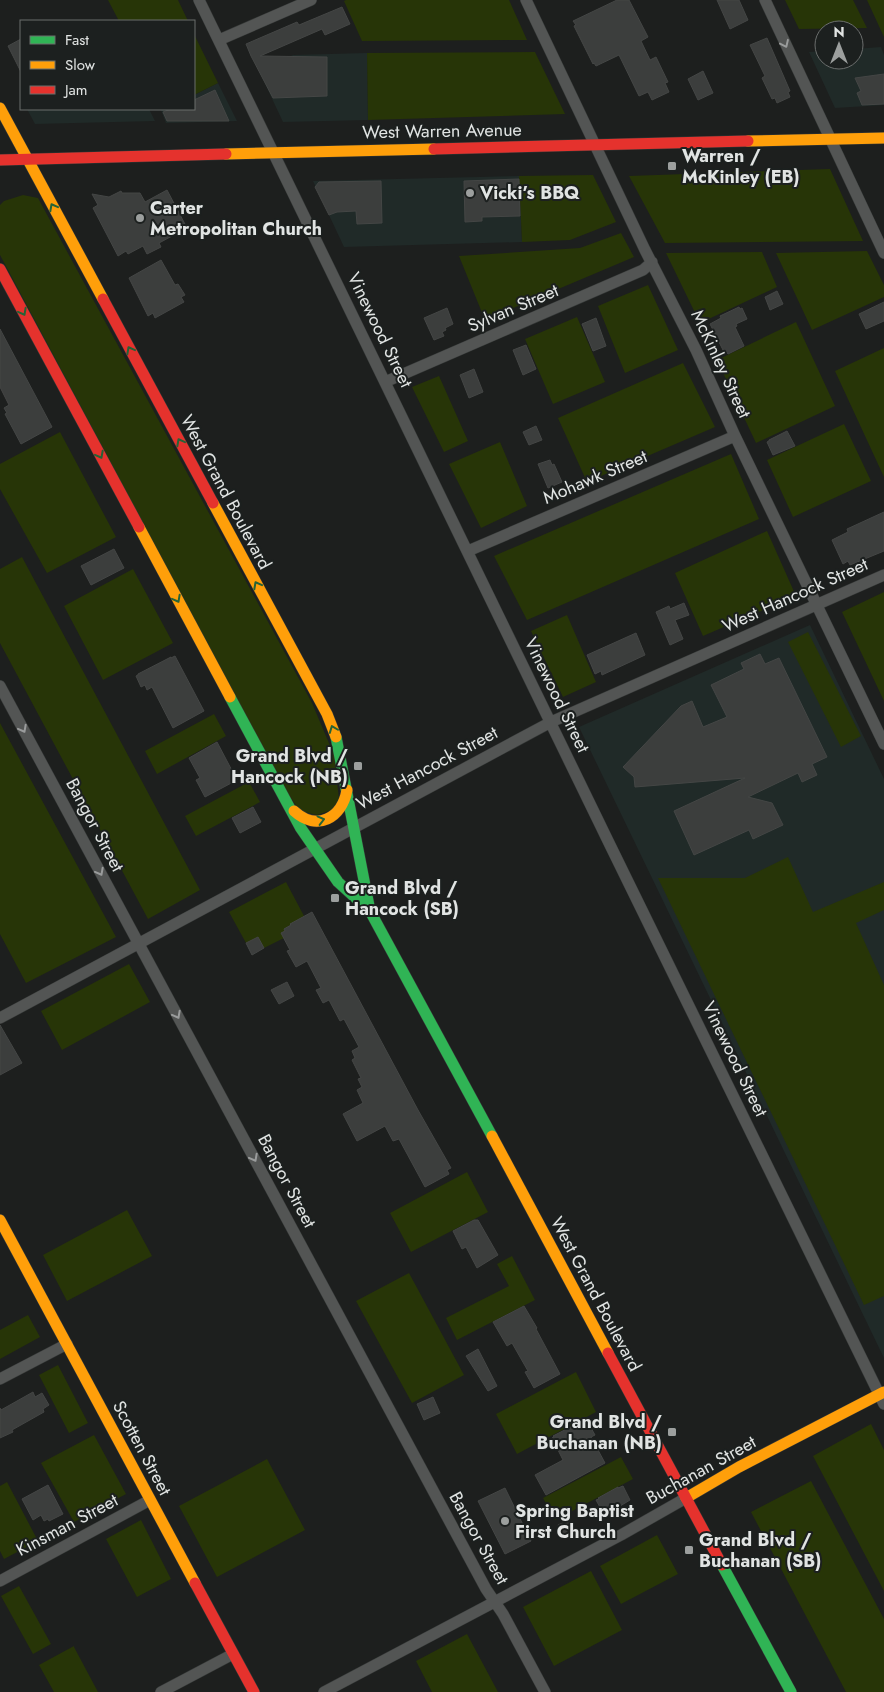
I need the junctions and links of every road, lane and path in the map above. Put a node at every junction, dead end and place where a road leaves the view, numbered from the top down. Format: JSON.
{"nodes":[{"id":1,"x":199,"y":0,"type":"edge"},
{"id":2,"x":312,"y":0,"type":"edge"},
{"id":3,"x":526,"y":0,"type":"edge"},
{"id":4,"x":765,"y":0,"type":"edge"},
{"id":5,"x":219,"y":40,"type":"junction"},
{"id":6,"x":0,"y":108,"type":"edge"},
{"id":7,"x":884,"y":138,"type":"edge"},
{"id":8,"x":830,"y":139,"type":"junction"},
{"id":9,"x":595,"y":145,"type":"junction"},
{"id":10,"x":274,"y":153,"type":"junction"},
{"id":11,"x":28,"y":159,"type":"junction"},
{"id":12,"x":0,"y":160,"type":"edge"},
{"id":13,"x":884,"y":253,"type":"edge"},
{"id":14,"x":652,"y":262,"type":"junction"},
{"id":15,"x":0,"y":269,"type":"edge"},
{"id":16,"x":385,"y":382,"type":"junction"},
{"id":17,"x":736,"y":436,"type":"junction"},
{"id":18,"x":468,"y":552,"type":"junction"},
{"id":19,"x":884,"y":575,"type":"edge"},
{"id":20,"x":817,"y":605,"type":"junction"},
{"id":21,"x":0,"y":686,"type":"edge"},
{"id":22,"x":551,"y":722,"type":"junction"},
{"id":23,"x":884,"y":744,"type":"edge"},
{"id":24,"x":347,"y":790,"type":"junction"},
{"id":25,"x":286,"y":802,"type":"junction"},
{"id":26,"x":354,"y":828,"type":"junction"},
{"id":27,"x":315,"y":848,"type":"junction"},
{"id":28,"x":370,"y":911,"type":"junction"},
{"id":29,"x":138,"y":944,"type":"junction"},
{"id":30,"x":0,"y":1018,"type":"edge"},
{"id":31,"x":0,"y":1220,"type":"edge"},
{"id":32,"x":67,"y":1344,"type":"junction"},
{"id":33,"x":0,"y":1379,"type":"edge"},
{"id":34,"x":882,"y":1397,"type":"edge"},
{"id":35,"x":686,"y":1498,"type":"junction"},
{"id":36,"x":150,"y":1500,"type":"junction"},
{"id":37,"x":0,"y":1581,"type":"edge"},
{"id":38,"x":495,"y":1602,"type":"junction"},
{"id":39,"x":233,"y":1654,"type":"junction"},
{"id":40,"x":161,"y":1692,"type":"edge"},
{"id":41,"x":254,"y":1692,"type":"edge"},
{"id":42,"x":324,"y":1692,"type":"edge"},
{"id":43,"x":545,"y":1692,"type":"edge"},
{"id":44,"x":791,"y":1692,"type":"edge"}],
"edges":[{"from":1,"to":5,"type":"street","name":"Vinewood Street"},
{"from":2,"to":5,"type":"street"},
{"from":3,"to":9,"type":"street","name":"McKinley Street"},
{"from":4,"to":8,"type":"street","one_way":true},
{"from":5,"to":10,"type":"street","name":"Vinewood Street"},
{"from":6,"to":11,"type":"main road","name":"West Grand Boulevard"},
{"from":7,"to":8,"type":"main road","name":"West Warren Avenue"},
{"from":8,"to":9,"type":"main road","name":"West Warren Avenue"},
{"from":8,"to":13,"type":"street"},
{"from":9,"to":10,"type":"main road","name":"West Warren Avenue"},
{"from":9,"to":14,"type":"street","name":"McKinley Street"},
{"from":10,"to":11,"type":"main road","name":"West Warren Avenue"},
{"from":10,"to":16,"type":"street","name":"Vinewood Street"},
{"from":11,"to":12,"type":"main road","name":"West Warren Avenue"},
{"from":24,"to":11,"type":"main road","name":"West Grand Boulevard","one_way":true},
{"from":14,"to":16,"type":"street","name":"Sylvan Street"},
{"from":14,"to":17,"type":"street","name":"McKinley Street"},
{"from":15,"to":25,"type":"main road","name":"West Grand Boulevard","one_way":true},
{"from":16,"to":18,"type":"street","name":"Vinewood Street"},
{"from":17,"to":18,"type":"street","name":"Mohawk Street"},
{"from":17,"to":20,"type":"street","name":"McKinley Street"},
{"from":18,"to":22,"type":"street","name":"Vinewood Street"},
{"from":19,"to":20,"type":"street","name":"West Hancock Street"},
{"from":20,"to":22,"type":"street","name":"West Hancock Street"},
{"from":20,"to":23,"type":"street","name":"McKinley Street"},
{"from":21,"to":29,"type":"street","name":"Bangor Street","one_way":true},
{"from":22,"to":26,"type":"street","name":"West Hancock Street"},
{"from":22,"to":34,"type":"street","name":"Vinewood Street"},
{"from":25,"to":24,"type":"main road","one_way":true},
{"from":24,"to":26,"type":"main road","name":"West Grand Boulevard"},
{"from":25,"to":27,"type":"main road","name":"West Grand Boulevard"},
{"from":26,"to":27,"type":"street","name":"West Hancock Street"},
{"from":26,"to":28,"type":"main road","name":"West Grand Boulevard"},
{"from":27,"to":28,"type":"main road","name":"West Grand Boulevard"},
{"from":27,"to":29,"type":"street","name":"West Hancock Street"},
{"from":28,"to":35,"type":"main road","name":"West Grand Boulevard"},
{"from":29,"to":30,"type":"street","name":"West Hancock Street"},
{"from":29,"to":38,"type":"street","name":"Bangor Street","one_way":true},
{"from":31,"to":32,"type":"main road","name":"Scotten Street"},
{"from":32,"to":33,"type":"street"},
{"from":32,"to":36,"type":"main road","name":"Scotten Street"},
{"from":34,"to":35,"type":"main road","name":"Buchanan Street"},
{"from":35,"to":38,"type":"street","name":"Buchanan Street"},
{"from":35,"to":44,"type":"main road","name":"West Grand Boulevard"},
{"from":36,"to":37,"type":"street","name":"Kinsman Street"},
{"from":36,"to":39,"type":"main road","name":"Scotten Street"},
{"from":38,"to":42,"type":"street","name":"Buchanan Street"},
{"from":38,"to":43,"type":"street","name":"Bangor Street"},
{"from":39,"to":40,"type":"street"},
{"from":39,"to":41,"type":"main road","name":"Scotten Street"}]}
